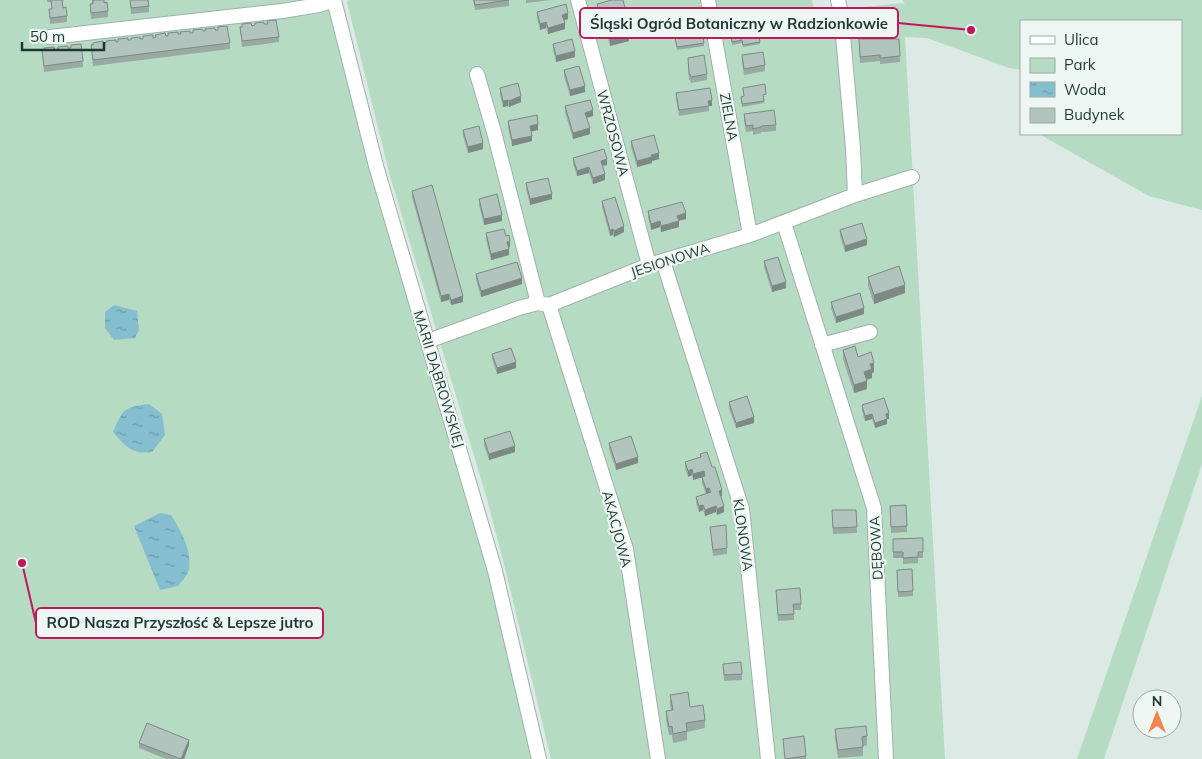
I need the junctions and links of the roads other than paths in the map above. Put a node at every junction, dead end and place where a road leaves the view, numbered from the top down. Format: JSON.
{"nodes":[{"id":1,"x":334,"y":0,"type":"edge"},
{"id":2,"x":578,"y":0,"type":"edge"},
{"id":3,"x":708,"y":0,"type":"edge"},
{"id":4,"x":839,"y":6,"type":"edge"},
{"id":5,"x":50,"y":37,"type":"dead end"},
{"id":6,"x":477,"y":74,"type":"dead end"},
{"id":7,"x":912,"y":177,"type":"dead end"},
{"id":8,"x":855,"y":195,"type":"junction"},
{"id":9,"x":784,"y":223,"type":"junction"},
{"id":10,"x":750,"y":235,"type":"junction"},
{"id":11,"x":663,"y":261,"type":"junction"},
{"id":12,"x":649,"y":265,"type":"junction"},
{"id":13,"x":544,"y":304,"type":"junction"},
{"id":14,"x":870,"y":332,"type":"dead end"},
{"id":15,"x":428,"y":341,"type":"junction"},
{"id":16,"x":822,"y":345,"type":"junction"},
{"id":17,"x":539,"y":759,"type":"edge"},
{"id":18,"x":658,"y":759,"type":"edge"},
{"id":19,"x":768,"y":759,"type":"edge"},
{"id":20,"x":886,"y":759,"type":"edge"}],
"edges":[{"from":1,"to":5,"type":"street"},
{"from":1,"to":15,"type":"street","name":"MARII DĄBROWSKIEJ"},
{"from":2,"to":12,"type":"street","name":"WRZOSOWA"},
{"from":3,"to":10,"type":"street","name":"ZIELNA"},
{"from":4,"to":8,"type":"street"},
{"from":6,"to":13,"type":"street","name":"AKACJOWA"},
{"from":7,"to":8,"type":"street","name":"JESIONOWA"},
{"from":8,"to":9,"type":"street","name":"JESIONOWA"},
{"from":9,"to":10,"type":"street","name":"JESIONOWA"},
{"from":9,"to":16,"type":"street","name":"DĘBOWA"},
{"from":10,"to":11,"type":"street","name":"JESIONOWA"},
{"from":11,"to":12,"type":"street","name":"JESIONOWA"},
{"from":11,"to":19,"type":"street","name":"KLONOWA"},
{"from":12,"to":13,"type":"street","name":"JESIONOWA"},
{"from":13,"to":15,"type":"street","name":"JESIONOWA"},
{"from":13,"to":18,"type":"street","name":"AKACJOWA"},
{"from":14,"to":16,"type":"street"},
{"from":15,"to":17,"type":"street","name":"MARII DĄBROWSKIEJ"},
{"from":16,"to":20,"type":"street","name":"DĘBOWA"}]}
